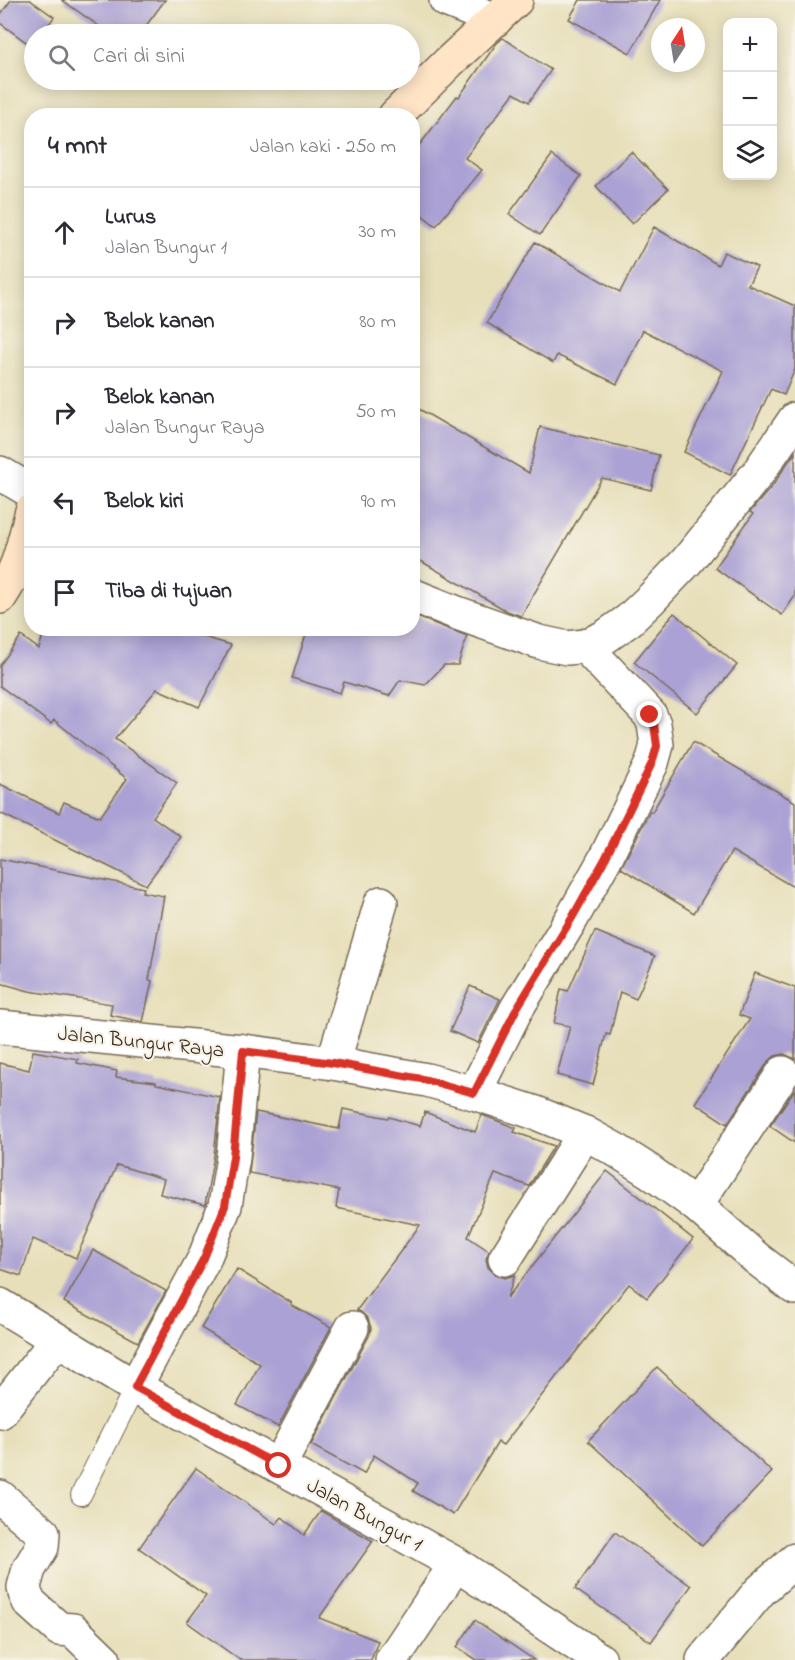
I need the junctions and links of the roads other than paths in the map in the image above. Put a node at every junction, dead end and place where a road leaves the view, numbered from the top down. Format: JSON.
{"nodes":[{"id":1,"x":446,"y":0,"type":"edge"},
{"id":2,"x":505,"y":10,"type":"edge"},
{"id":3,"x":403,"y":108,"type":"edge"},
{"id":4,"x":795,"y":419,"type":"edge"},
{"id":5,"x":0,"y":473,"type":"edge"},
{"id":6,"x":24,"y":487,"type":"edge"},
{"id":7,"x":24,"y":545,"type":"edge"},
{"id":8,"x":0,"y":597,"type":"edge"},
{"id":9,"x":420,"y":597,"type":"edge"},
{"id":10,"x":585,"y":645,"type":"junction"},
{"id":11,"x":381,"y":903,"type":"dead end"},
{"id":12,"x":0,"y":1027,"type":"edge"},
{"id":13,"x":243,"y":1051,"type":"junction"},
{"id":14,"x":333,"y":1063,"type":"junction"},
{"id":15,"x":783,"y":1073,"type":"dead end"},
{"id":16,"x":474,"y":1093,"type":"junction"},
{"id":17,"x":585,"y":1133,"type":"junction"},
{"id":18,"x":696,"y":1205,"type":"junction"},
{"id":19,"x":505,"y":1259,"type":"dead end"},
{"id":20,"x":795,"y":1288,"type":"edge"},
{"id":21,"x":0,"y":1305,"type":"edge"},
{"id":22,"x":358,"y":1332,"type":"dead end"},
{"id":23,"x":57,"y":1340,"type":"junction"},
{"id":24,"x":135,"y":1387,"type":"junction"},
{"id":25,"x":0,"y":1412,"type":"edge"},
{"id":26,"x":286,"y":1470,"type":"junction"},
{"id":27,"x":81,"y":1495,"type":"dead end"},
{"id":28,"x":0,"y":1497,"type":"edge"},
{"id":29,"x":795,"y":1560,"type":"edge"},
{"id":30,"x":456,"y":1564,"type":"junction"},
{"id":31,"x":104,"y":1660,"type":"edge"},
{"id":32,"x":392,"y":1660,"type":"edge"},
{"id":33,"x":600,"y":1660,"type":"edge"},
{"id":34,"x":703,"y":1660,"type":"edge"}],
"edges":[{"from":1,"to":2,"type":"street"},
{"from":2,"to":3,"type":"street"},
{"from":4,"to":10,"type":"street"},
{"from":5,"to":6,"type":"street"},
{"from":7,"to":8,"type":"street"},
{"from":9,"to":10,"type":"street"},
{"from":10,"to":16,"type":"street"},
{"from":11,"to":14,"type":"street"},
{"from":12,"to":13,"type":"street","name":"Jalan Bungur Raya"},
{"from":13,"to":14,"type":"street","name":"Jalan Bungur Raya"},
{"from":13,"to":24,"type":"street"},
{"from":14,"to":16,"type":"street","name":"Jalan Bungur Raya"},
{"from":15,"to":18,"type":"street"},
{"from":16,"to":17,"type":"street","name":"Jalan Bungur Raya"},
{"from":17,"to":18,"type":"street","name":"Jalan Bungur Raya"},
{"from":17,"to":19,"type":"street"},
{"from":18,"to":20,"type":"street","name":"Jalan Bungur Raya"},
{"from":21,"to":23,"type":"street","name":"Jalan Bungur 1"},
{"from":22,"to":26,"type":"street"},
{"from":23,"to":24,"type":"street","name":"Jalan Bungur 1"},
{"from":23,"to":25,"type":"street"},
{"from":24,"to":26,"type":"street","name":"Jalan Bungur 1"},
{"from":24,"to":27,"type":"lane"},
{"from":26,"to":30,"type":"street","name":"Jalan Bungur 1"},
{"from":28,"to":31,"type":"street"},
{"from":29,"to":34,"type":"street"},
{"from":30,"to":32,"type":"street"},
{"from":30,"to":33,"type":"street","name":"Jalan Bungur 1"}]}
